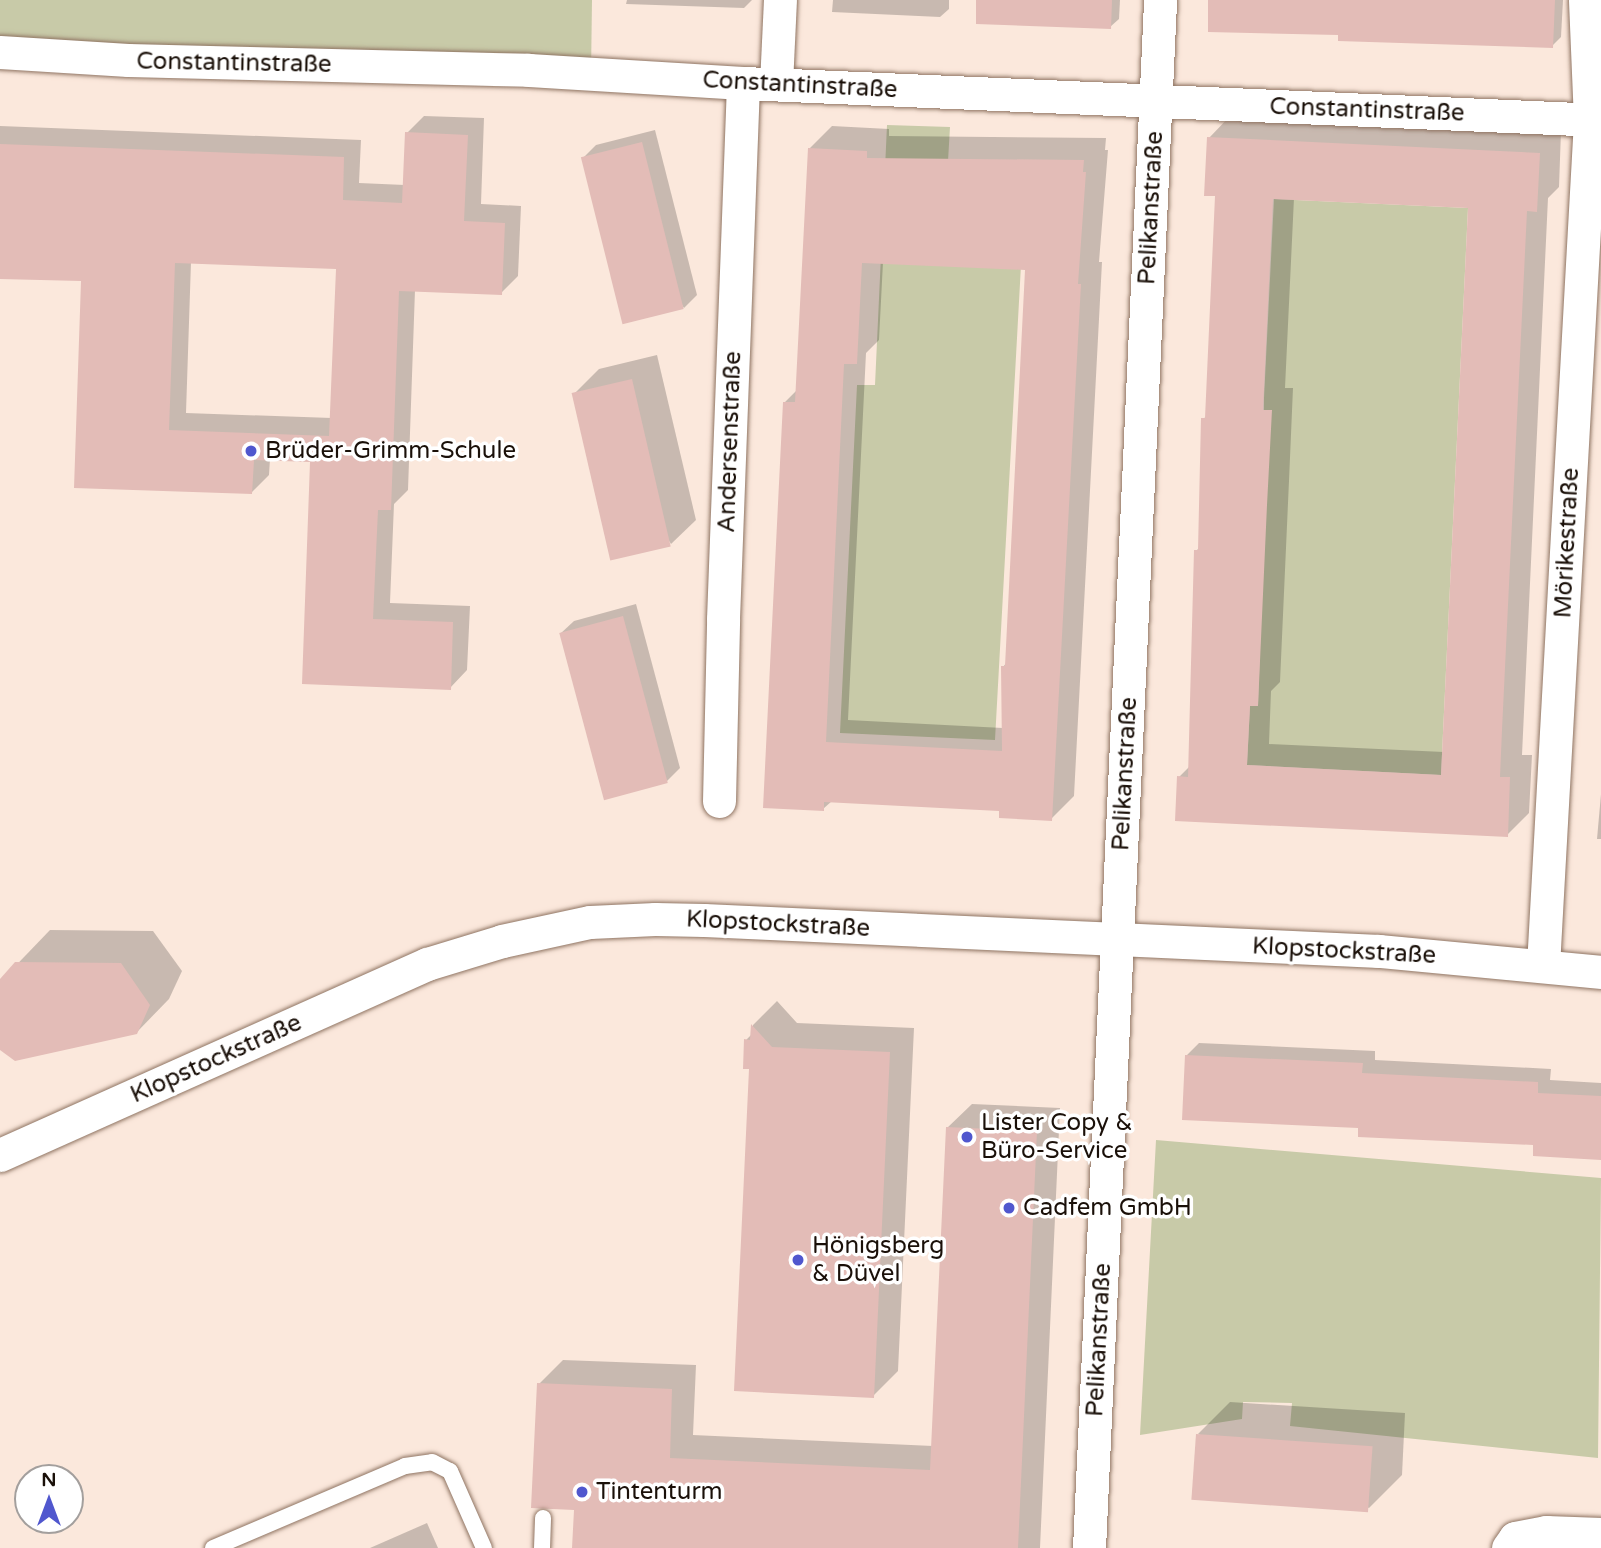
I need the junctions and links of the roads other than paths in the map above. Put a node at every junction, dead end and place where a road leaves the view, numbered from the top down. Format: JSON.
{"nodes":[{"id":1,"x":780,"y":0,"type":"edge"},
{"id":2,"x":1160,"y":0,"type":"edge"},
{"id":3,"x":1586,"y":0,"type":"edge"},
{"id":4,"x":0,"y":52,"type":"edge"},
{"id":5,"x":743,"y":83,"type":"junction"},
{"id":6,"x":776,"y":84,"type":"junction"},
{"id":7,"x":1156,"y":101,"type":"junction"},
{"id":8,"x":1596,"y":120,"type":"edge"},
{"id":9,"x":719,"y":801,"type":"dead end"},
{"id":10,"x":1116,"y":941,"type":"junction"},
{"id":11,"x":1543,"y":966,"type":"junction"},
{"id":12,"x":1601,"y":972,"type":"edge"},
{"id":13,"x":0,"y":1155,"type":"edge"},
{"id":14,"x":543,"y":1518,"type":"dead end"},
{"id":15,"x":1601,"y":1534,"type":"edge"},
{"id":16,"x":213,"y":1548,"type":"edge"},
{"id":17,"x":484,"y":1548,"type":"edge"},
{"id":18,"x":542,"y":1548,"type":"edge"},
{"id":19,"x":1089,"y":1548,"type":"edge"},
{"id":20,"x":1508,"y":1548,"type":"edge"}],
"edges":[{"from":1,"to":6,"type":"street"},
{"from":2,"to":7,"type":"street","name":"Pelikanstraße"},
{"from":3,"to":8,"type":"street","name":"Mörikestraße"},
{"from":4,"to":5,"type":"street","name":"Constantinstraße"},
{"from":5,"to":6,"type":"street","name":"Constantinstraße"},
{"from":5,"to":9,"type":"street","name":"Andersenstraße"},
{"from":6,"to":7,"type":"street","name":"Constantinstraße"},
{"from":7,"to":8,"type":"street","name":"Constantinstraße"},
{"from":7,"to":10,"type":"street","name":"Pelikanstraße"},
{"from":8,"to":11,"type":"street","name":"Mörikestraße"},
{"from":10,"to":11,"type":"street","name":"Klopstockstraße"},
{"from":10,"to":13,"type":"street","name":"Klopstockstraße"},
{"from":10,"to":19,"type":"street","name":"Pelikanstraße"},
{"from":11,"to":12,"type":"street","name":"Klopstockstraße"},
{"from":14,"to":18,"type":"lane"},
{"from":15,"to":20,"type":"street"},
{"from":16,"to":17,"type":"lane"}]}
